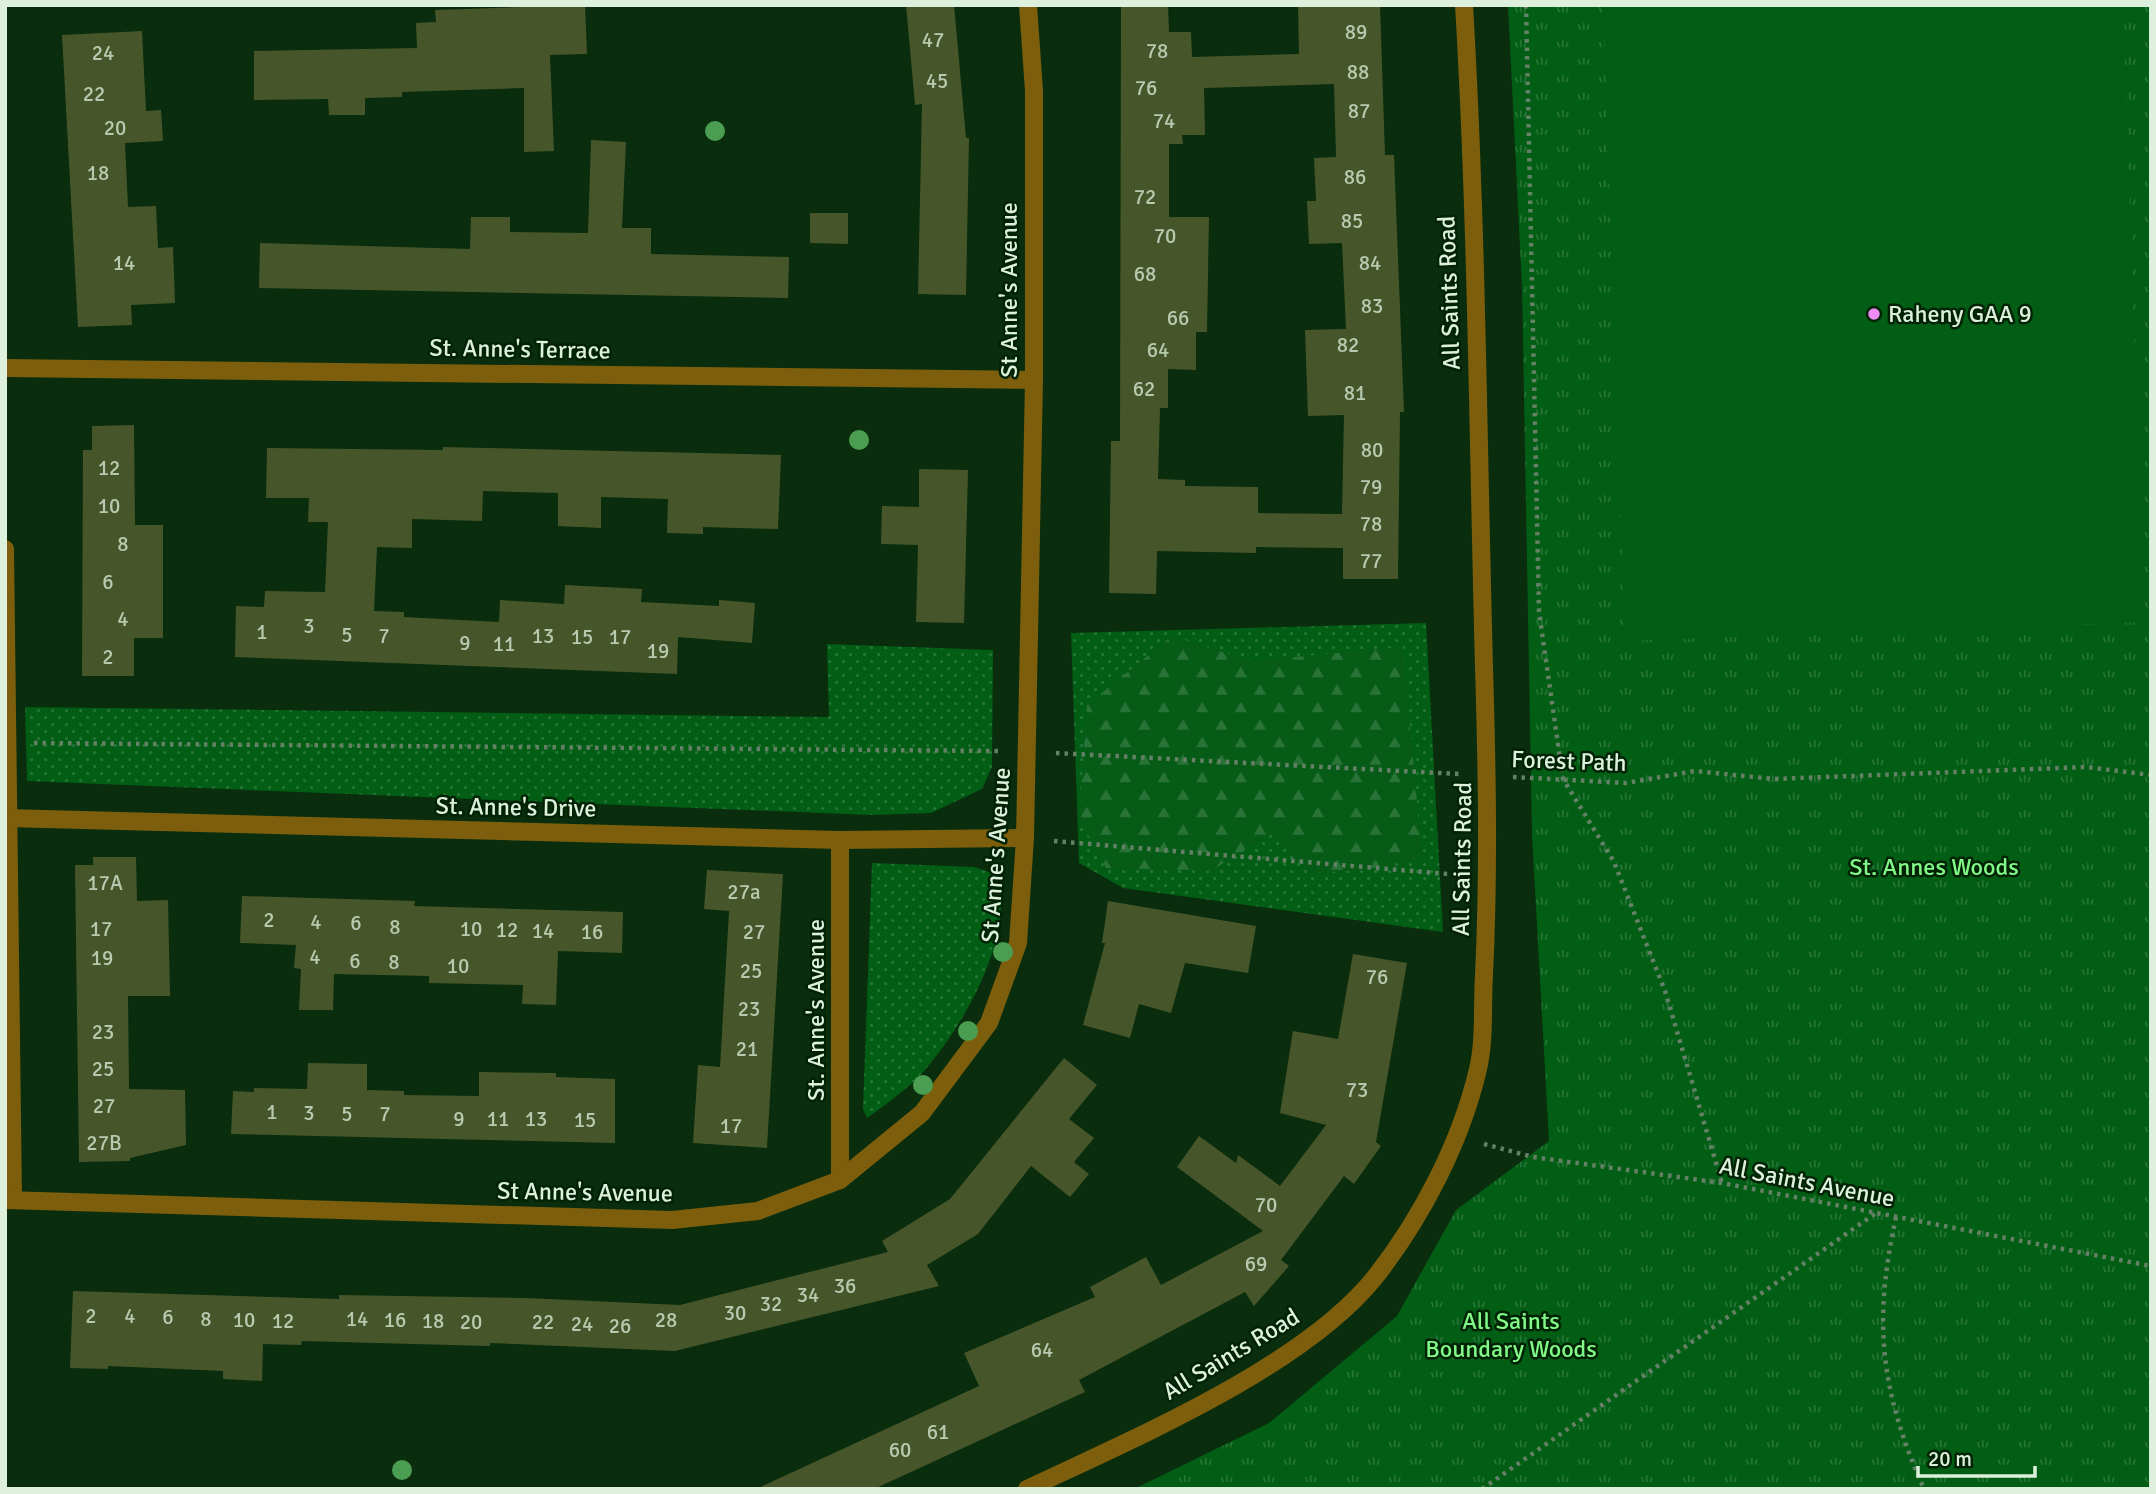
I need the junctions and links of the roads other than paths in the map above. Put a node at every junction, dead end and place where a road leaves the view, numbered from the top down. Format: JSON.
{"nodes":[{"id":1,"x":1028,"y":5,"type":"edge"},
{"id":2,"x":1464,"y":5,"type":"edge"},
{"id":3,"x":5,"y":368,"type":"edge"},
{"id":4,"x":1034,"y":380,"type":"junction"},
{"id":5,"x":5,"y":549,"type":"edge"},
{"id":6,"x":7,"y":818,"type":"edge"},
{"id":7,"x":1025,"y":838,"type":"junction"},
{"id":8,"x":840,"y":840,"type":"junction"},
{"id":9,"x":840,"y":1180,"type":"junction"},
{"id":10,"x":9,"y":1200,"type":"edge"},
{"id":11,"x":1027,"y":1489,"type":"edge"}],
"edges":[{"from":1,"to":4,"type":"street","name":"St Anne's Avenue"},
{"from":2,"to":11,"type":"street","name":"All Saints Road"},
{"from":3,"to":4,"type":"street","name":"St. Anne's Terrace"},
{"from":4,"to":7,"type":"street","name":"St Anne's Avenue"},
{"from":5,"to":6,"type":"street"},
{"from":6,"to":8,"type":"street","name":"St. Anne's Drive"},
{"from":6,"to":10,"type":"street"},
{"from":7,"to":8,"type":"street","name":"St. Anne's Drive"},
{"from":7,"to":9,"type":"street","name":"St Anne's Avenue"},
{"from":8,"to":9,"type":"street","name":"St. Anne's Avenue"},
{"from":9,"to":10,"type":"street","name":"St Anne's Avenue"}]}
